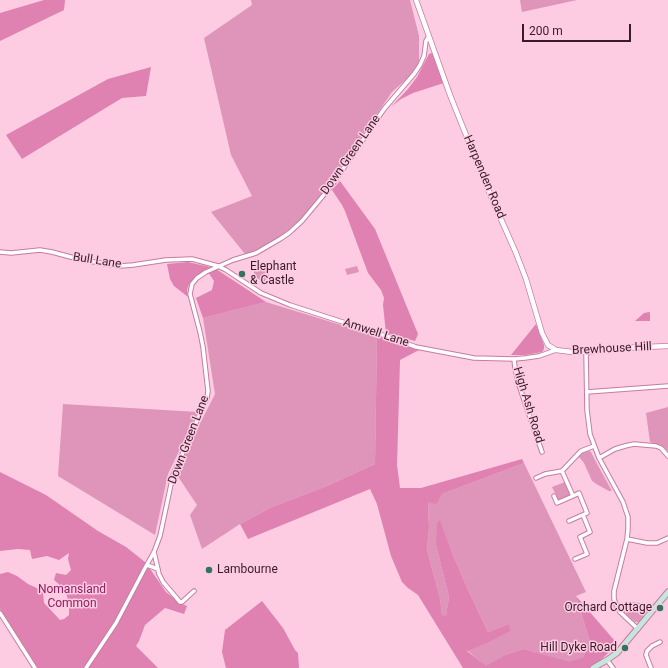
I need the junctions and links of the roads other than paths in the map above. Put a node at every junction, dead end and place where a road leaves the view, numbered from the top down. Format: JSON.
{"nodes":[{"id":1,"x":416,"y":0,"type":"edge"},
{"id":2,"x":429,"y":36,"type":"junction"},
{"id":3,"x":0,"y":252,"type":"edge"},
{"id":4,"x":218,"y":266,"type":"junction"},
{"id":5,"x":548,"y":344,"type":"junction"},
{"id":6,"x":668,"y":346,"type":"edge"},
{"id":7,"x":556,"y":350,"type":"junction"},
{"id":8,"x":586,"y":352,"type":"junction"},
{"id":9,"x":545,"y":354,"type":"junction"},
{"id":10,"x":514,"y":359,"type":"junction"},
{"id":11,"x":668,"y":386,"type":"edge"},
{"id":12,"x":587,"y":392,"type":"junction"},
{"id":13,"x":594,"y":446,"type":"junction"},
{"id":14,"x":542,"y":452,"type":"dead end"},
{"id":15,"x":668,"y":456,"type":"edge"},
{"id":16,"x":599,"y":458,"type":"junction"},
{"id":17,"x":562,"y":471,"type":"junction"},
{"id":18,"x":536,"y":478,"type":"dead end"},
{"id":19,"x":554,"y":496,"type":"dead end"},
{"id":20,"x":573,"y":496,"type":"junction"},
{"id":21,"x":583,"y":515,"type":"junction"},
{"id":22,"x":569,"y":521,"type":"dead end"},
{"id":23,"x":668,"y":538,"type":"edge"},
{"id":24,"x":626,"y":539,"type":"junction"},
{"id":25,"x":154,"y":552,"type":"junction"},
{"id":26,"x":575,"y":559,"type":"dead end"},
{"id":27,"x":147,"y":565,"type":"junction"},
{"id":28,"x":158,"y":569,"type":"junction"},
{"id":29,"x":194,"y":591,"type":"dead end"},
{"id":30,"x":668,"y":592,"type":"edge"},
{"id":31,"x":643,"y":606,"type":"dead end"},
{"id":32,"x":620,"y":612,"type":"junction"},
{"id":33,"x":0,"y":613,"type":"edge"},
{"id":34,"x":638,"y":629,"type":"junction"},
{"id":35,"x":660,"y":642,"type":"dead end"},
{"id":36,"x":608,"y":660,"type":"junction"},
{"id":37,"x":35,"y":668,"type":"edge"},
{"id":38,"x":86,"y":668,"type":"edge"},
{"id":39,"x":593,"y":668,"type":"edge"},
{"id":40,"x":613,"y":668,"type":"edge"},
{"id":41,"x":651,"y":668,"type":"edge"}],
"edges":[{"from":1,"to":2,"type":"street","name":"Harpenden Road"},
{"from":2,"to":4,"type":"street","name":"Down Green Lane"},
{"from":2,"to":5,"type":"street","name":"Harpenden Road"},
{"from":3,"to":4,"type":"street","name":"Bull Lane"},
{"from":4,"to":10,"type":"street","name":"Amwell Lane"},
{"from":4,"to":25,"type":"street","name":"Down Green Lane"},
{"from":5,"to":7,"type":"street","name":"Harpenden Road"},
{"from":5,"to":9,"type":"street"},
{"from":6,"to":8,"type":"street","name":"Brewhouse Hill"},
{"from":7,"to":8,"type":"street","name":"Brewhouse Hill"},
{"from":7,"to":9,"type":"street","name":"Amwell Lane"},
{"from":8,"to":12,"type":"street"},
{"from":9,"to":10,"type":"street","name":"Amwell Lane"},
{"from":10,"to":14,"type":"street","name":"High Ash Road"},
{"from":11,"to":12,"type":"street"},
{"from":12,"to":13,"type":"street"},
{"from":13,"to":16,"type":"street"},
{"from":13,"to":17,"type":"street"},
{"from":15,"to":16,"type":"street"},
{"from":16,"to":24,"type":"street"},
{"from":17,"to":18,"type":"street"},
{"from":17,"to":20,"type":"street"},
{"from":19,"to":20,"type":"street"},
{"from":20,"to":21,"type":"street"},
{"from":21,"to":22,"type":"street"},
{"from":21,"to":26,"type":"street"},
{"from":23,"to":24,"type":"street"},
{"from":24,"to":32,"type":"street"},
{"from":25,"to":27,"type":"street","name":"Down Green Lane"},
{"from":25,"to":28,"type":"street"},
{"from":27,"to":28,"type":"street"},
{"from":27,"to":38,"type":"street","name":"Down Green Lane"},
{"from":28,"to":29,"type":"street"},
{"from":30,"to":34,"type":"main road"},
{"from":31,"to":32,"type":"street"},
{"from":32,"to":34,"type":"street"},
{"from":33,"to":37,"type":"street"},
{"from":34,"to":36,"type":"main road"},
{"from":35,"to":41,"type":"street"},
{"from":36,"to":39,"type":"main road"},
{"from":36,"to":40,"type":"street"}]}
